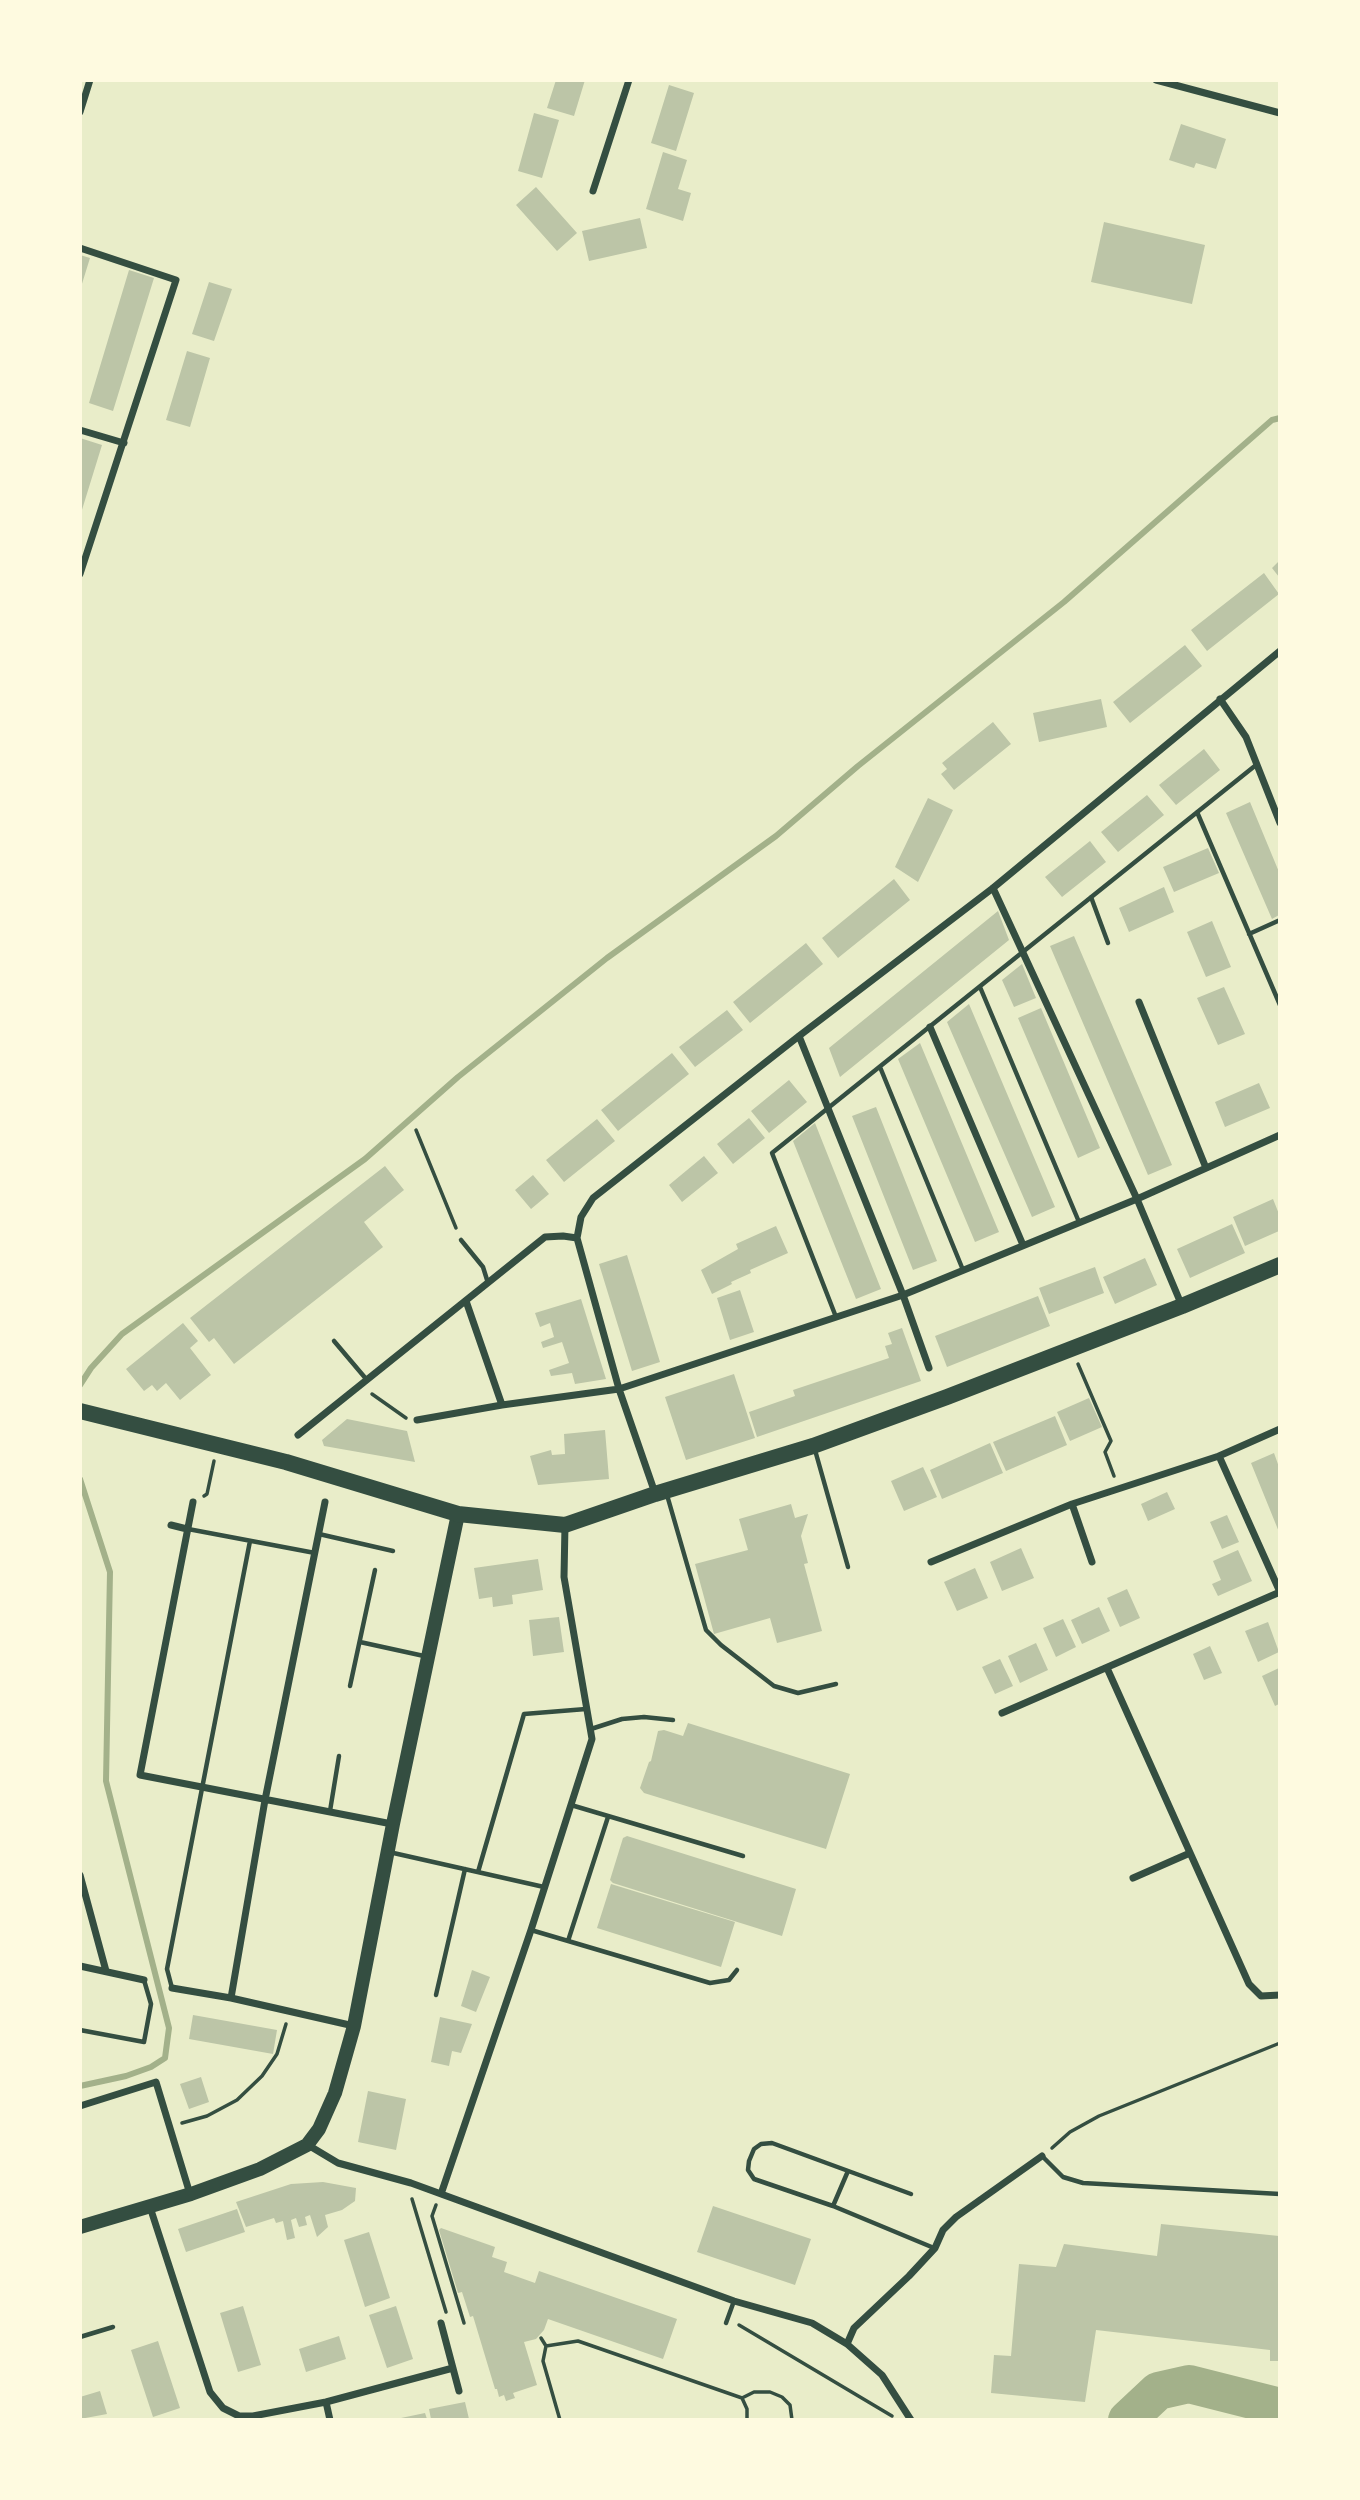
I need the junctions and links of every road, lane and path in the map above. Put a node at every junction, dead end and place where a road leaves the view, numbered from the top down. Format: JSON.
{"nodes":[{"id":1,"x":90,"y":80,"type":"edge"},
{"id":2,"x":629,"y":80,"type":"edge"},
{"id":3,"x":1156,"y":80,"type":"edge"},
{"id":4,"x":80,"y":113,"type":"edge"},
{"id":5,"x":1279,"y":113,"type":"edge"},
{"id":6,"x":593,"y":191,"type":"dead end"},
{"id":7,"x":80,"y":248,"type":"edge"},
{"id":8,"x":80,"y":430,"type":"edge"},
{"id":9,"x":124,"y":443,"type":"junction"},
{"id":10,"x":80,"y":574,"type":"edge"},
{"id":11,"x":1279,"y":651,"type":"edge"},
{"id":12,"x":1220,"y":699,"type":"junction"},
{"id":13,"x":1256,"y":765,"type":"junction"},
{"id":14,"x":1197,"y":812,"type":"junction"},
{"id":15,"x":1279,"y":823,"type":"edge"},
{"id":16,"x":993,"y":888,"type":"junction"},
{"id":17,"x":1091,"y":897,"type":"junction"},
{"id":18,"x":1279,"y":920,"type":"edge"},
{"id":19,"x":1250,"y":934,"type":"junction"},
{"id":20,"x":1108,"y":943,"type":"dead end"},
{"id":21,"x":1023,"y":952,"type":"junction"},
{"id":22,"x":980,"y":987,"type":"junction"},
{"id":23,"x":1139,"y":1002,"type":"dead end"},
{"id":24,"x":1279,"y":1004,"type":"edge"},
{"id":25,"x":930,"y":1027,"type":"junction"},
{"id":26,"x":799,"y":1036,"type":"junction"},
{"id":27,"x":880,"y":1066,"type":"junction"},
{"id":28,"x":829,"y":1107,"type":"junction"},
{"id":29,"x":416,"y":1130,"type":"dead end"},
{"id":30,"x":1279,"y":1135,"type":"edge"},
{"id":31,"x":1206,"y":1168,"type":"junction"},
{"id":32,"x":1137,"y":1199,"type":"junction"},
{"id":33,"x":1079,"y":1223,"type":"junction"},
{"id":34,"x":577,"y":1238,"type":"junction"},
{"id":35,"x":461,"y":1240,"type":"joint"},
{"id":36,"x":1023,"y":1245,"type":"junction"},
{"id":37,"x":1279,"y":1265,"type":"edge"},
{"id":38,"x":963,"y":1271,"type":"junction"},
{"id":39,"x":488,"y":1283,"type":"junction"},
{"id":40,"x":903,"y":1295,"type":"junction"},
{"id":41,"x":466,"y":1301,"type":"junction"},
{"id":42,"x":1182,"y":1306,"type":"junction"},
{"id":43,"x":836,"y":1317,"type":"junction"},
{"id":44,"x":334,"y":1341,"type":"dead end"},
{"id":45,"x":1072,"y":1349,"type":"junction"},
{"id":46,"x":929,"y":1368,"type":"dead end"},
{"id":47,"x":363,"y":1383,"type":"junction"},
{"id":48,"x":619,"y":1389,"type":"junction"},
{"id":49,"x":502,"y":1405,"type":"junction"},
{"id":50,"x":80,"y":1411,"type":"edge"},
{"id":51,"x":417,"y":1420,"type":"joint"},
{"id":52,"x":1279,"y":1429,"type":"edge"},
{"id":53,"x":298,"y":1435,"type":"dead end"},
{"id":54,"x":217,"y":1446,"type":"junction"},
{"id":55,"x":813,"y":1446,"type":"junction"},
{"id":56,"x":1219,"y":1456,"type":"junction"},
{"id":57,"x":1119,"y":1489,"type":"junction"},
{"id":58,"x":660,"y":1492,"type":"junction"},
{"id":59,"x":193,"y":1502,"type":"joint"},
{"id":60,"x":325,"y":1502,"type":"dead end"},
{"id":61,"x":1072,"y":1504,"type":"junction"},
{"id":62,"x":458,"y":1514,"type":"junction"},
{"id":63,"x":171,"y":1525,"type":"dead end"},
{"id":64,"x":565,"y":1525,"type":"junction"},
{"id":65,"x":187,"y":1529,"type":"junction"},
{"id":66,"x":319,"y":1534,"type":"junction"},
{"id":67,"x":250,"y":1541,"type":"junction"},
{"id":68,"x":393,"y":1551,"type":"dead end"},
{"id":69,"x":315,"y":1553,"type":"junction"},
{"id":70,"x":931,"y":1562,"type":"dead end"},
{"id":71,"x":1092,"y":1562,"type":"dead end"},
{"id":72,"x":848,"y":1567,"type":"dead end"},
{"id":73,"x":375,"y":1570,"type":"dead end"},
{"id":74,"x":1279,"y":1592,"type":"edge"},
{"id":75,"x":360,"y":1642,"type":"junction"},
{"id":76,"x":428,"y":1657,"type":"junction"},
{"id":77,"x":1107,"y":1668,"type":"junction"},
{"id":78,"x":836,"y":1684,"type":"dead end"},
{"id":79,"x":350,"y":1686,"type":"dead end"},
{"id":80,"x":587,"y":1709,"type":"junction"},
{"id":81,"x":1002,"y":1713,"type":"dead end"},
{"id":82,"x":673,"y":1720,"type":"dead end"},
{"id":83,"x":591,"y":1729,"type":"junction"},
{"id":84,"x":339,"y":1756,"type":"dead end"},
{"id":85,"x":202,"y":1787,"type":"junction"},
{"id":86,"x":265,"y":1800,"type":"junction"},
{"id":87,"x":571,"y":1805,"type":"junction"},
{"id":88,"x":330,"y":1812,"type":"junction"},
{"id":89,"x":608,"y":1817,"type":"junction"},
{"id":90,"x":393,"y":1824,"type":"junction"},
{"id":91,"x":388,"y":1852,"type":"junction"},
{"id":92,"x":1190,"y":1853,"type":"junction"},
{"id":93,"x":743,"y":1856,"type":"dead end"},
{"id":94,"x":465,"y":1869,"type":"junction"},
{"id":95,"x":478,"y":1872,"type":"junction"},
{"id":96,"x":80,"y":1875,"type":"edge"},
{"id":97,"x":1133,"y":1878,"type":"dead end"},
{"id":98,"x":545,"y":1887,"type":"junction"},
{"id":99,"x":531,"y":1930,"type":"junction"},
{"id":100,"x":568,"y":1941,"type":"junction"},
{"id":101,"x":80,"y":1966,"type":"edge"},
{"id":102,"x":106,"y":1970,"type":"junction"},
{"id":103,"x":737,"y":1970,"type":"dead end"},
{"id":104,"x":144,"y":1980,"type":"joint"},
{"id":105,"x":172,"y":1988,"type":"joint"},
{"id":106,"x":1279,"y":1994,"type":"edge"},
{"id":107,"x":436,"y":1995,"type":"dead end"},
{"id":108,"x":231,"y":1998,"type":"junction"},
{"id":109,"x":288,"y":2011,"type":"junction"},
{"id":110,"x":354,"y":2026,"type":"junction"},
{"id":111,"x":80,"y":2030,"type":"edge"},
{"id":112,"x":1279,"y":2043,"type":"edge"},
{"id":113,"x":80,"y":2106,"type":"edge"},
{"id":114,"x":169,"y":2127,"type":"junction"},
{"id":115,"x":307,"y":2145,"type":"junction"},
{"id":116,"x":1042,"y":2156,"type":"junction"},
{"id":117,"x":848,"y":2171,"type":"junction"},
{"id":118,"x":411,"y":2183,"type":"junction"},
{"id":119,"x":191,"y":2194,"type":"junction"},
{"id":120,"x":441,"y":2194,"type":"junction"},
{"id":121,"x":911,"y":2194,"type":"dead end"},
{"id":122,"x":1279,"y":2194,"type":"edge"},
{"id":123,"x":832,"y":2206,"type":"junction"},
{"id":124,"x":149,"y":2207,"type":"junction"},
{"id":125,"x":80,"y":2227,"type":"edge"},
{"id":126,"x":935,"y":2248,"type":"junction"},
{"id":127,"x":734,"y":2301,"type":"junction"},
{"id":128,"x":727,"y":2321,"type":"joint"},
{"id":129,"x":441,"y":2323,"type":"joint"},
{"id":130,"x":464,"y":2323,"type":"dead end"},
{"id":131,"x":113,"y":2327,"type":"dead end"},
{"id":132,"x":80,"y":2337,"type":"edge"},
{"id":133,"x":541,"y":2338,"type":"dead end"},
{"id":134,"x":847,"y":2344,"type":"junction"},
{"id":135,"x":546,"y":2346,"type":"junction"},
{"id":136,"x":453,"y":2368,"type":"junction"},
{"id":137,"x":459,"y":2391,"type":"dead end"},
{"id":138,"x":742,"y":2398,"type":"junction"},
{"id":139,"x":326,"y":2402,"type":"junction"},
{"id":140,"x":910,"y":2417,"type":"edge"},
{"id":141,"x":330,"y":2420,"type":"edge"},
{"id":142,"x":560,"y":2420,"type":"edge"},
{"id":143,"x":747,"y":2420,"type":"edge"},
{"id":144,"x":792,"y":2420,"type":"edge"}],
"edges":[{"from":1,"to":4,"type":"street"},
{"from":2,"to":6,"type":"street"},
{"from":3,"to":5,"type":"street"},
{"from":7,"to":9,"type":"street"},
{"from":8,"to":9,"type":"street"},
{"from":9,"to":10,"type":"street"},
{"from":11,"to":12,"type":"street"},
{"from":12,"to":13,"type":"street"},
{"from":12,"to":16,"type":"street"},
{"from":13,"to":14,"type":"lane"},
{"from":13,"to":15,"type":"street"},
{"from":14,"to":17,"type":"lane"},
{"from":14,"to":19,"type":"lane"},
{"from":16,"to":21,"type":"street"},
{"from":16,"to":26,"type":"street"},
{"from":17,"to":20,"type":"lane"},
{"from":17,"to":21,"type":"lane"},
{"from":18,"to":19,"type":"lane"},
{"from":19,"to":24,"type":"lane"},
{"from":21,"to":22,"type":"lane"},
{"from":21,"to":32,"type":"street"},
{"from":22,"to":25,"type":"lane"},
{"from":22,"to":33,"type":"lane"},
{"from":23,"to":31,"type":"street"},
{"from":25,"to":27,"type":"lane"},
{"from":25,"to":36,"type":"street"},
{"from":26,"to":28,"type":"street"},
{"from":26,"to":34,"type":"street"},
{"from":27,"to":28,"type":"lane"},
{"from":27,"to":38,"type":"lane"},
{"from":28,"to":40,"type":"street"},
{"from":28,"to":43,"type":"lane"},
{"from":29,"to":35,"type":"path"},
{"from":30,"to":31,"type":"street"},
{"from":31,"to":32,"type":"street"},
{"from":32,"to":33,"type":"street"},
{"from":32,"to":42,"type":"street"},
{"from":33,"to":36,"type":"street"},
{"from":34,"to":39,"type":"street"},
{"from":34,"to":48,"type":"street"},
{"from":35,"to":39,"type":"lane"},
{"from":36,"to":38,"type":"street"},
{"from":37,"to":42,"type":"highway"},
{"from":38,"to":40,"type":"street"},
{"from":39,"to":41,"type":"street"},
{"from":40,"to":43,"type":"street"},
{"from":40,"to":46,"type":"street"},
{"from":41,"to":47,"type":"street"},
{"from":41,"to":49,"type":"street"},
{"from":42,"to":45,"type":"highway"},
{"from":43,"to":48,"type":"street"},
{"from":44,"to":47,"type":"lane"},
{"from":45,"to":55,"type":"highway"},
{"from":45,"to":57,"type":"path"},
{"from":47,"to":51,"type":"path"},
{"from":47,"to":53,"type":"street"},
{"from":48,"to":49,"type":"street"},
{"from":48,"to":58,"type":"street"},
{"from":49,"to":51,"type":"street"},
{"from":50,"to":54,"type":"highway"},
{"from":52,"to":56,"type":"street"},
{"from":54,"to":59,"type":"path"},
{"from":54,"to":62,"type":"highway"},
{"from":55,"to":58,"type":"highway"},
{"from":55,"to":72,"type":"lane"},
{"from":56,"to":57,"type":"street"},
{"from":56,"to":74,"type":"street"},
{"from":57,"to":61,"type":"street"},
{"from":58,"to":64,"type":"highway"},
{"from":58,"to":78,"type":"lane"},
{"from":59,"to":65,"type":"street"},
{"from":60,"to":66,"type":"street"},
{"from":61,"to":70,"type":"street"},
{"from":61,"to":71,"type":"street"},
{"from":62,"to":64,"type":"highway"},
{"from":62,"to":76,"type":"main road"},
{"from":63,"to":65,"type":"street"},
{"from":64,"to":80,"type":"street"},
{"from":65,"to":67,"type":"lane"},
{"from":65,"to":85,"type":"street"},
{"from":66,"to":68,"type":"lane"},
{"from":66,"to":69,"type":"street"},
{"from":67,"to":69,"type":"lane"},
{"from":67,"to":85,"type":"lane"},
{"from":69,"to":86,"type":"street"},
{"from":73,"to":75,"type":"lane"},
{"from":74,"to":77,"type":"street"},
{"from":75,"to":76,"type":"lane"},
{"from":75,"to":79,"type":"lane"},
{"from":76,"to":90,"type":"main road"},
{"from":77,"to":81,"type":"street"},
{"from":77,"to":92,"type":"street"},
{"from":80,"to":83,"type":"street"},
{"from":80,"to":95,"type":"lane"},
{"from":82,"to":83,"type":"lane"},
{"from":83,"to":87,"type":"street"},
{"from":84,"to":88,"type":"lane"},
{"from":85,"to":86,"type":"street"},
{"from":85,"to":105,"type":"lane"},
{"from":86,"to":88,"type":"street"},
{"from":86,"to":108,"type":"street"},
{"from":87,"to":89,"type":"lane"},
{"from":87,"to":98,"type":"street"},
{"from":88,"to":90,"type":"street"},
{"from":89,"to":93,"type":"lane"},
{"from":89,"to":100,"type":"lane"},
{"from":90,"to":91,"type":"main road"},
{"from":91,"to":94,"type":"lane"},
{"from":91,"to":110,"type":"main road"},
{"from":92,"to":97,"type":"street"},
{"from":92,"to":106,"type":"street"},
{"from":94,"to":95,"type":"lane"},
{"from":94,"to":107,"type":"lane"},
{"from":95,"to":98,"type":"lane"},
{"from":96,"to":102,"type":"street"},
{"from":98,"to":99,"type":"street"},
{"from":99,"to":100,"type":"lane"},
{"from":99,"to":120,"type":"street"},
{"from":100,"to":103,"type":"lane"},
{"from":101,"to":102,"type":"street"},
{"from":102,"to":104,"type":"street"},
{"from":104,"to":111,"type":"lane"},
{"from":105,"to":108,"type":"street"},
{"from":108,"to":109,"type":"street"},
{"from":109,"to":110,"type":"street"},
{"from":109,"to":114,"type":"path"},
{"from":110,"to":115,"type":"main road"},
{"from":112,"to":116,"type":"path"},
{"from":113,"to":114,"type":"street"},
{"from":114,"to":119,"type":"street"},
{"from":115,"to":118,"type":"street"},
{"from":115,"to":119,"type":"main road"},
{"from":116,"to":122,"type":"lane"},
{"from":116,"to":126,"type":"street"},
{"from":117,"to":121,"type":"lane"},
{"from":117,"to":123,"type":"lane"},
{"from":117,"to":123,"type":"lane"},
{"from":118,"to":120,"type":"street"},
{"from":118,"to":129,"type":"path"},
{"from":119,"to":124,"type":"main road"},
{"from":120,"to":127,"type":"street"},
{"from":120,"to":130,"type":"path"},
{"from":123,"to":126,"type":"lane"},
{"from":124,"to":125,"type":"main road"},
{"from":124,"to":139,"type":"street"},
{"from":126,"to":134,"type":"street"},
{"from":127,"to":128,"type":"lane"},
{"from":127,"to":134,"type":"street"},
{"from":128,"to":140,"type":"path"},
{"from":129,"to":136,"type":"street"},
{"from":131,"to":132,"type":"lane"},
{"from":133,"to":135,"type":"path"},
{"from":134,"to":140,"type":"street"},
{"from":135,"to":138,"type":"path"},
{"from":135,"to":142,"type":"path"},
{"from":136,"to":137,"type":"street"},
{"from":136,"to":139,"type":"street"},
{"from":138,"to":143,"type":"path"},
{"from":138,"to":144,"type":"path"},
{"from":139,"to":141,"type":"street"}]}
